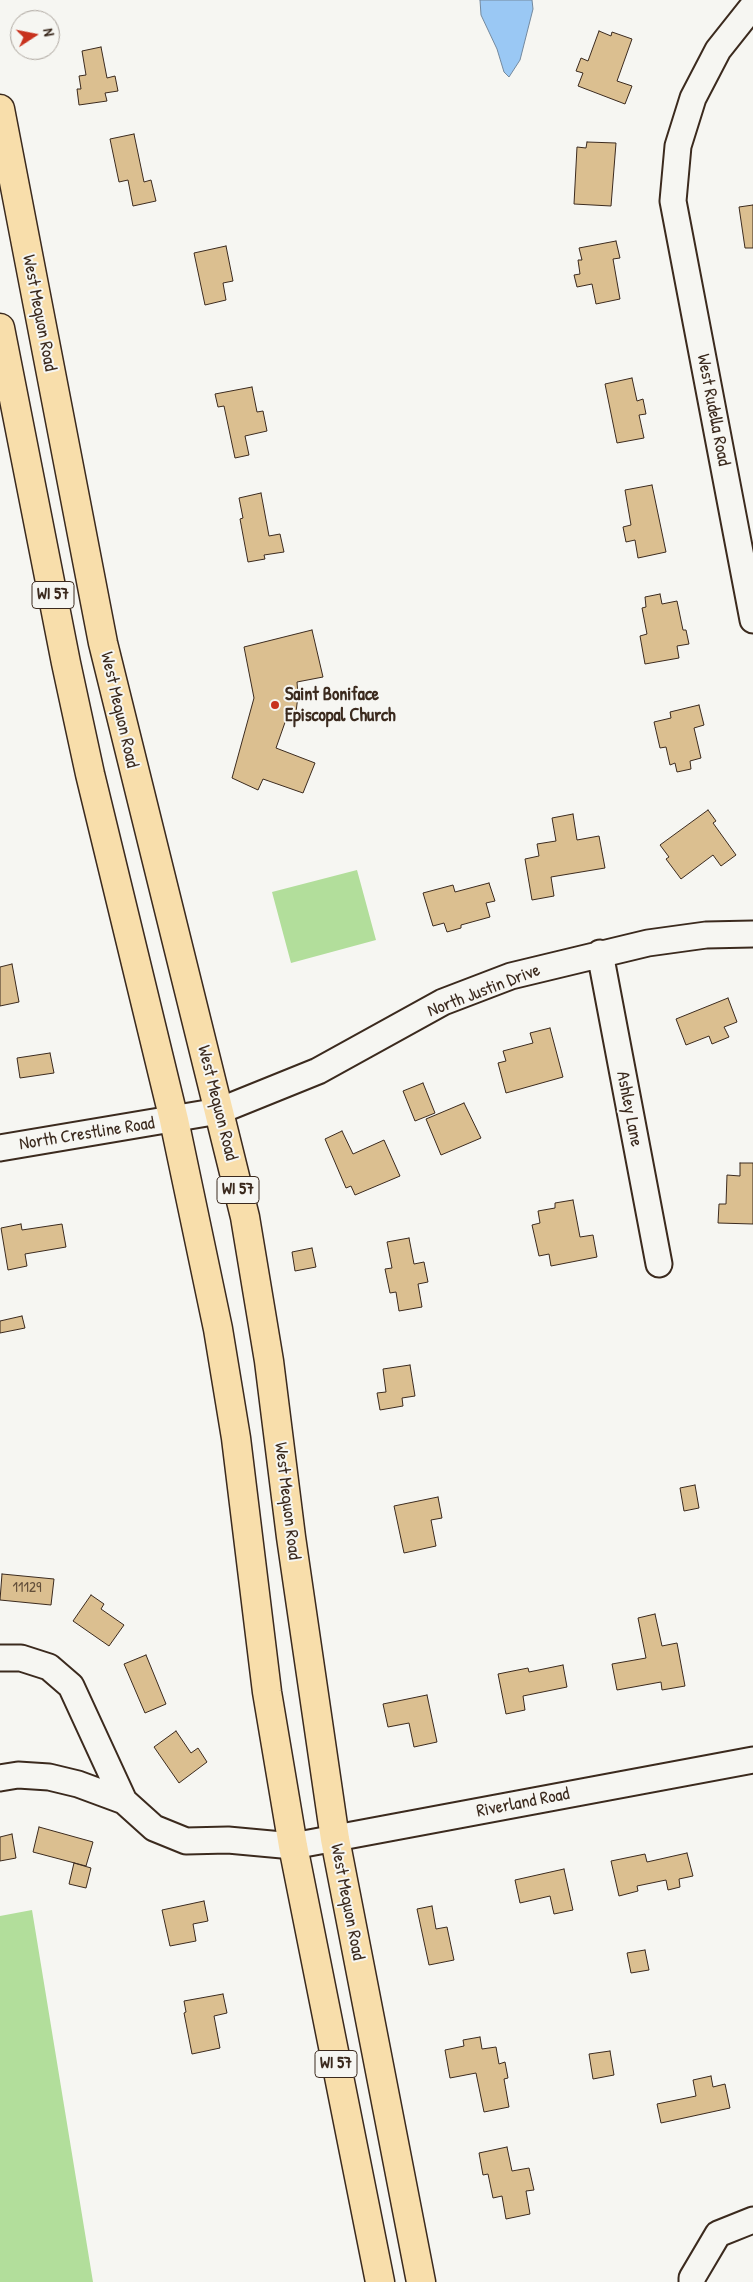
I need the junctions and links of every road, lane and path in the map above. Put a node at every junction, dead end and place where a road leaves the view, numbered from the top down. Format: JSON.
{"nodes":[{"id":1,"x":753,"y":6,"type":"edge"},
{"id":2,"x":1,"y":116,"type":"edge"},
{"id":3,"x":0,"y":328,"type":"edge"},
{"id":4,"x":753,"y":620,"type":"edge"},
{"id":5,"x":753,"y":934,"type":"edge"},
{"id":6,"x":600,"y":953,"type":"junction"},
{"id":7,"x":219,"y":1111,"type":"junction"},
{"id":8,"x":174,"y":1120,"type":"junction"},
{"id":9,"x":0,"y":1148,"type":"edge"},
{"id":10,"x":659,"y":1264,"type":"dead end"},
{"id":11,"x":0,"y":1658,"type":"edge"},
{"id":12,"x":753,"y":1760,"type":"edge"},
{"id":13,"x":0,"y":1778,"type":"edge"},
{"id":14,"x":124,"y":1801,"type":"junction"},
{"id":15,"x":334,"y":1839,"type":"junction"},
{"id":16,"x":292,"y":1846,"type":"junction"},
{"id":17,"x":753,"y":2220,"type":"edge"},
{"id":18,"x":380,"y":2282,"type":"edge"},
{"id":19,"x":421,"y":2282,"type":"edge"},
{"id":20,"x":692,"y":2282,"type":"edge"}],
"edges":[{"from":1,"to":4,"type":"street","name":"West Rudella Road"},
{"from":2,"to":7,"type":"main road","name":"West Mequon Road","number":"WI 57"},
{"from":3,"to":8,"type":"main road","number":"WI 57"},
{"from":5,"to":6,"type":"street","name":"North Justin Drive"},
{"from":6,"to":7,"type":"street","name":"North Justin Drive"},
{"from":6,"to":10,"type":"street","name":"Ashley Lane"},
{"from":7,"to":8,"type":"street","name":"North Justin Drive"},
{"from":7,"to":15,"type":"main road","name":"West Mequon Road","number":"WI 57"},
{"from":8,"to":9,"type":"street","name":"North Crestline Road"},
{"from":8,"to":16,"type":"main road","number":"WI 57"},
{"from":11,"to":14,"type":"street"},
{"from":12,"to":15,"type":"street","name":"Riverland Road"},
{"from":13,"to":14,"type":"street"},
{"from":14,"to":16,"type":"street","name":"Riverland Road"},
{"from":15,"to":16,"type":"street","name":"Riverland Road"},
{"from":15,"to":19,"type":"main road","name":"West Mequon Road","number":"WI 57"},
{"from":16,"to":18,"type":"main road","number":"WI 57"},
{"from":17,"to":20,"type":"street"}]}
